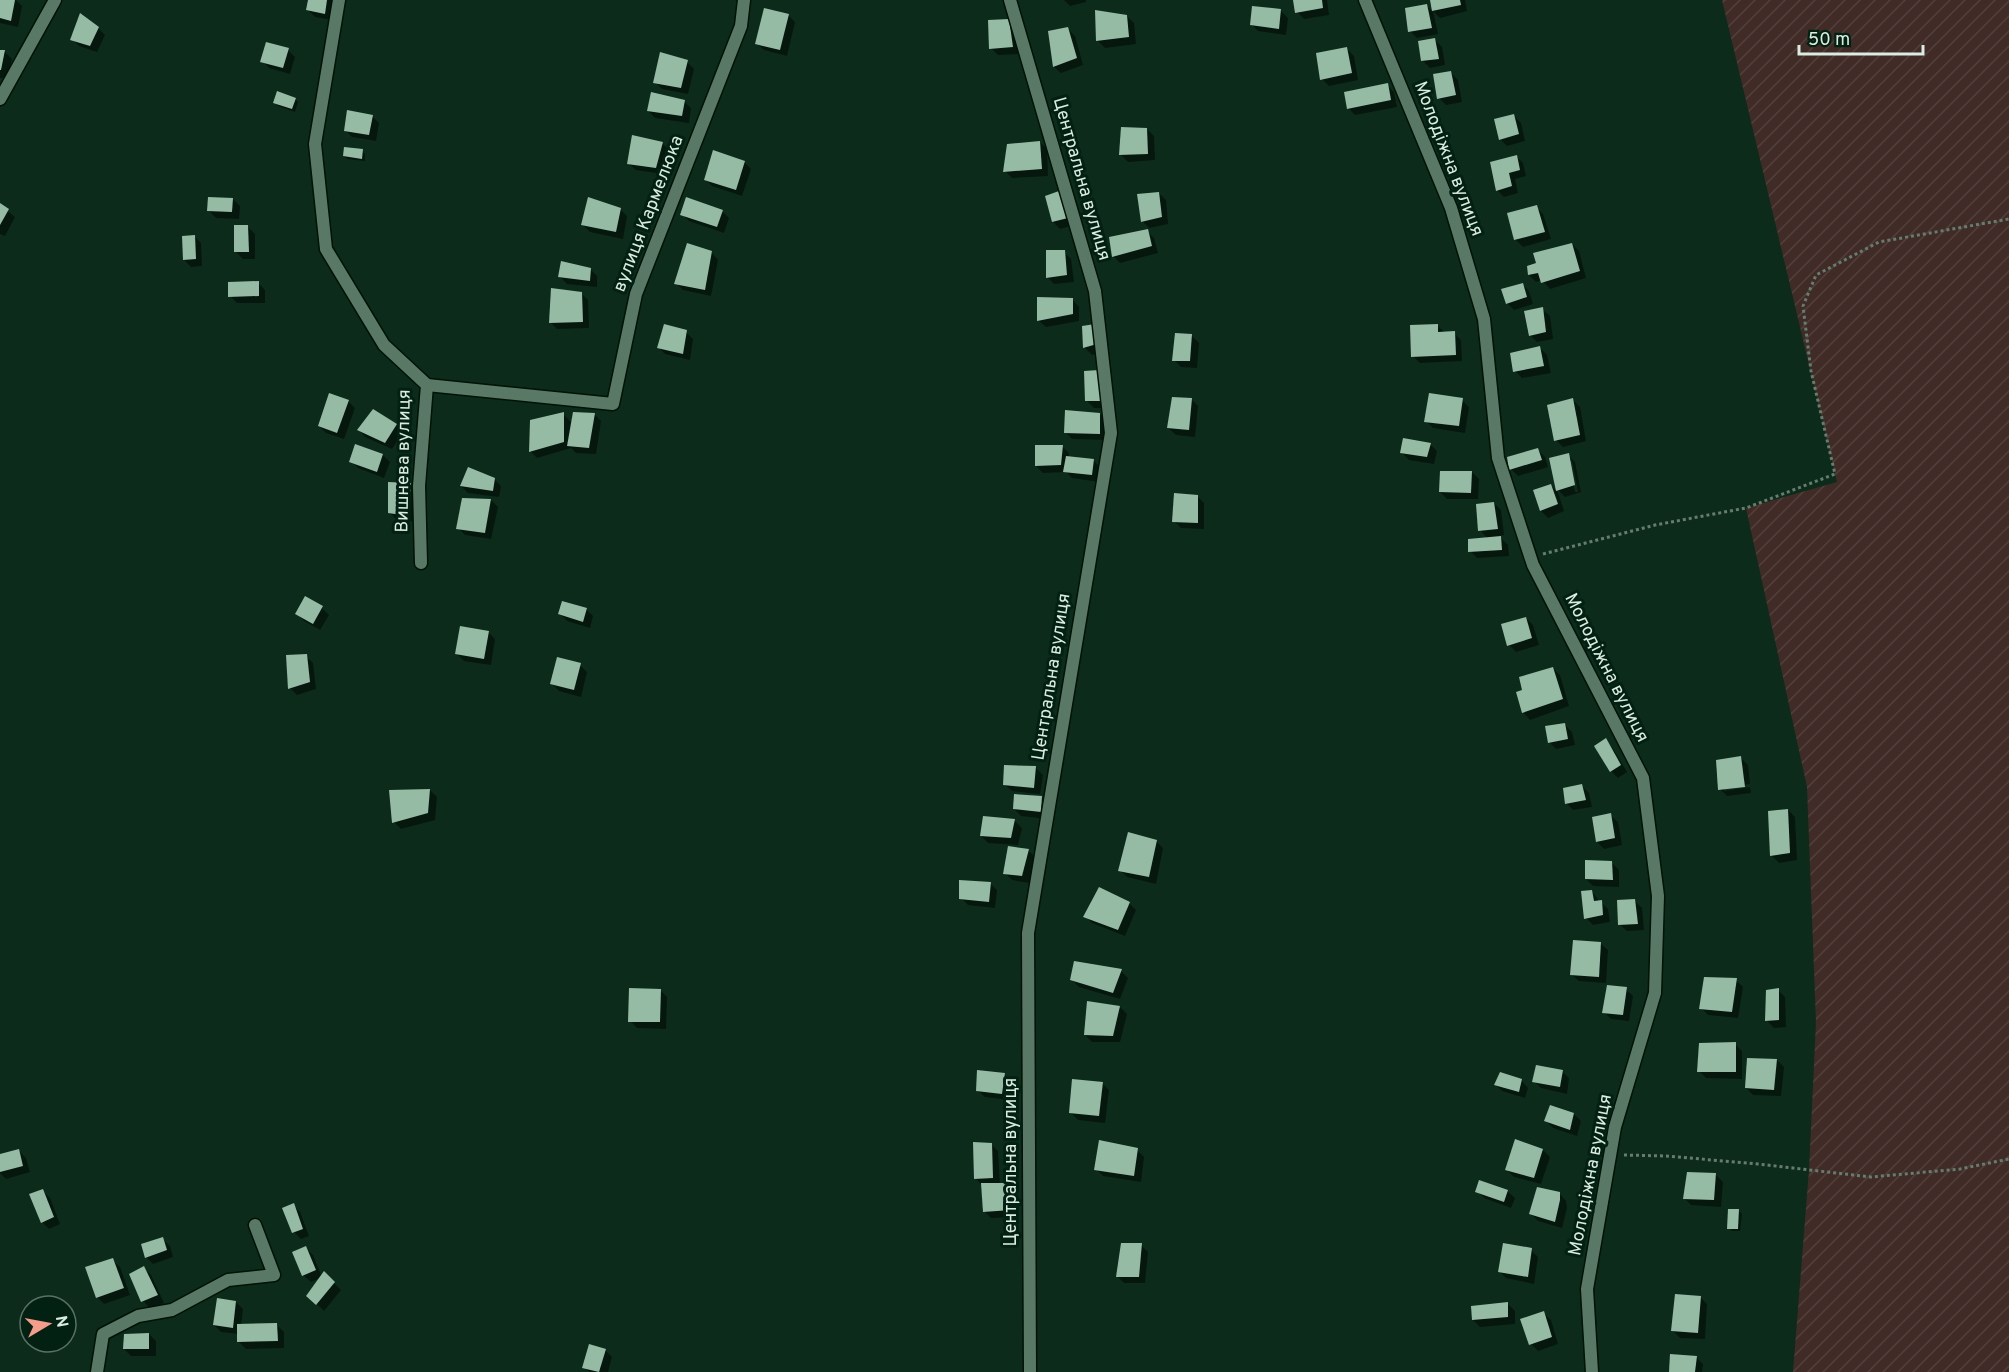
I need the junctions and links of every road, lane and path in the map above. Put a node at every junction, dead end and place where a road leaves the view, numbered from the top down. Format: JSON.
{"nodes":[{"id":1,"x":55,"y":0,"type":"edge"},
{"id":2,"x":339,"y":0,"type":"edge"},
{"id":3,"x":744,"y":0,"type":"edge"},
{"id":4,"x":1010,"y":0,"type":"edge"},
{"id":5,"x":1365,"y":0,"type":"edge"},
{"id":6,"x":0,"y":99,"type":"edge"},
{"id":7,"x":2009,"y":219,"type":"edge"},
{"id":8,"x":427,"y":385,"type":"junction"},
{"id":9,"x":1530,"y":556,"type":"junction"},
{"id":10,"x":421,"y":563,"type":"dead end"},
{"id":11,"x":1610,"y":1154,"type":"junction"},
{"id":12,"x":2009,"y":1159,"type":"edge"},
{"id":13,"x":255,"y":1225,"type":"dead end"},
{"id":14,"x":97,"y":1372,"type":"edge"},
{"id":15,"x":1030,"y":1372,"type":"edge"},
{"id":16,"x":1592,"y":1372,"type":"edge"}],
"edges":[{"from":1,"to":6,"type":"street"},
{"from":2,"to":8,"type":"street","name":"Вишнева вулиця"},
{"from":3,"to":8,"type":"street","name":"вулиця Кармелюка"},
{"from":4,"to":15,"type":"street","name":"Центральна вулиця"},
{"from":5,"to":9,"type":"street","name":"Молодіжна вулиця"},
{"from":7,"to":9,"type":"path"},
{"from":8,"to":10,"type":"street","name":"Вишнева вулиця"},
{"from":9,"to":11,"type":"street","name":"Молодіжна вулиця"},
{"from":11,"to":12,"type":"path"},
{"from":11,"to":16,"type":"street","name":"Молодіжна вулиця"},
{"from":13,"to":14,"type":"street"}]}
